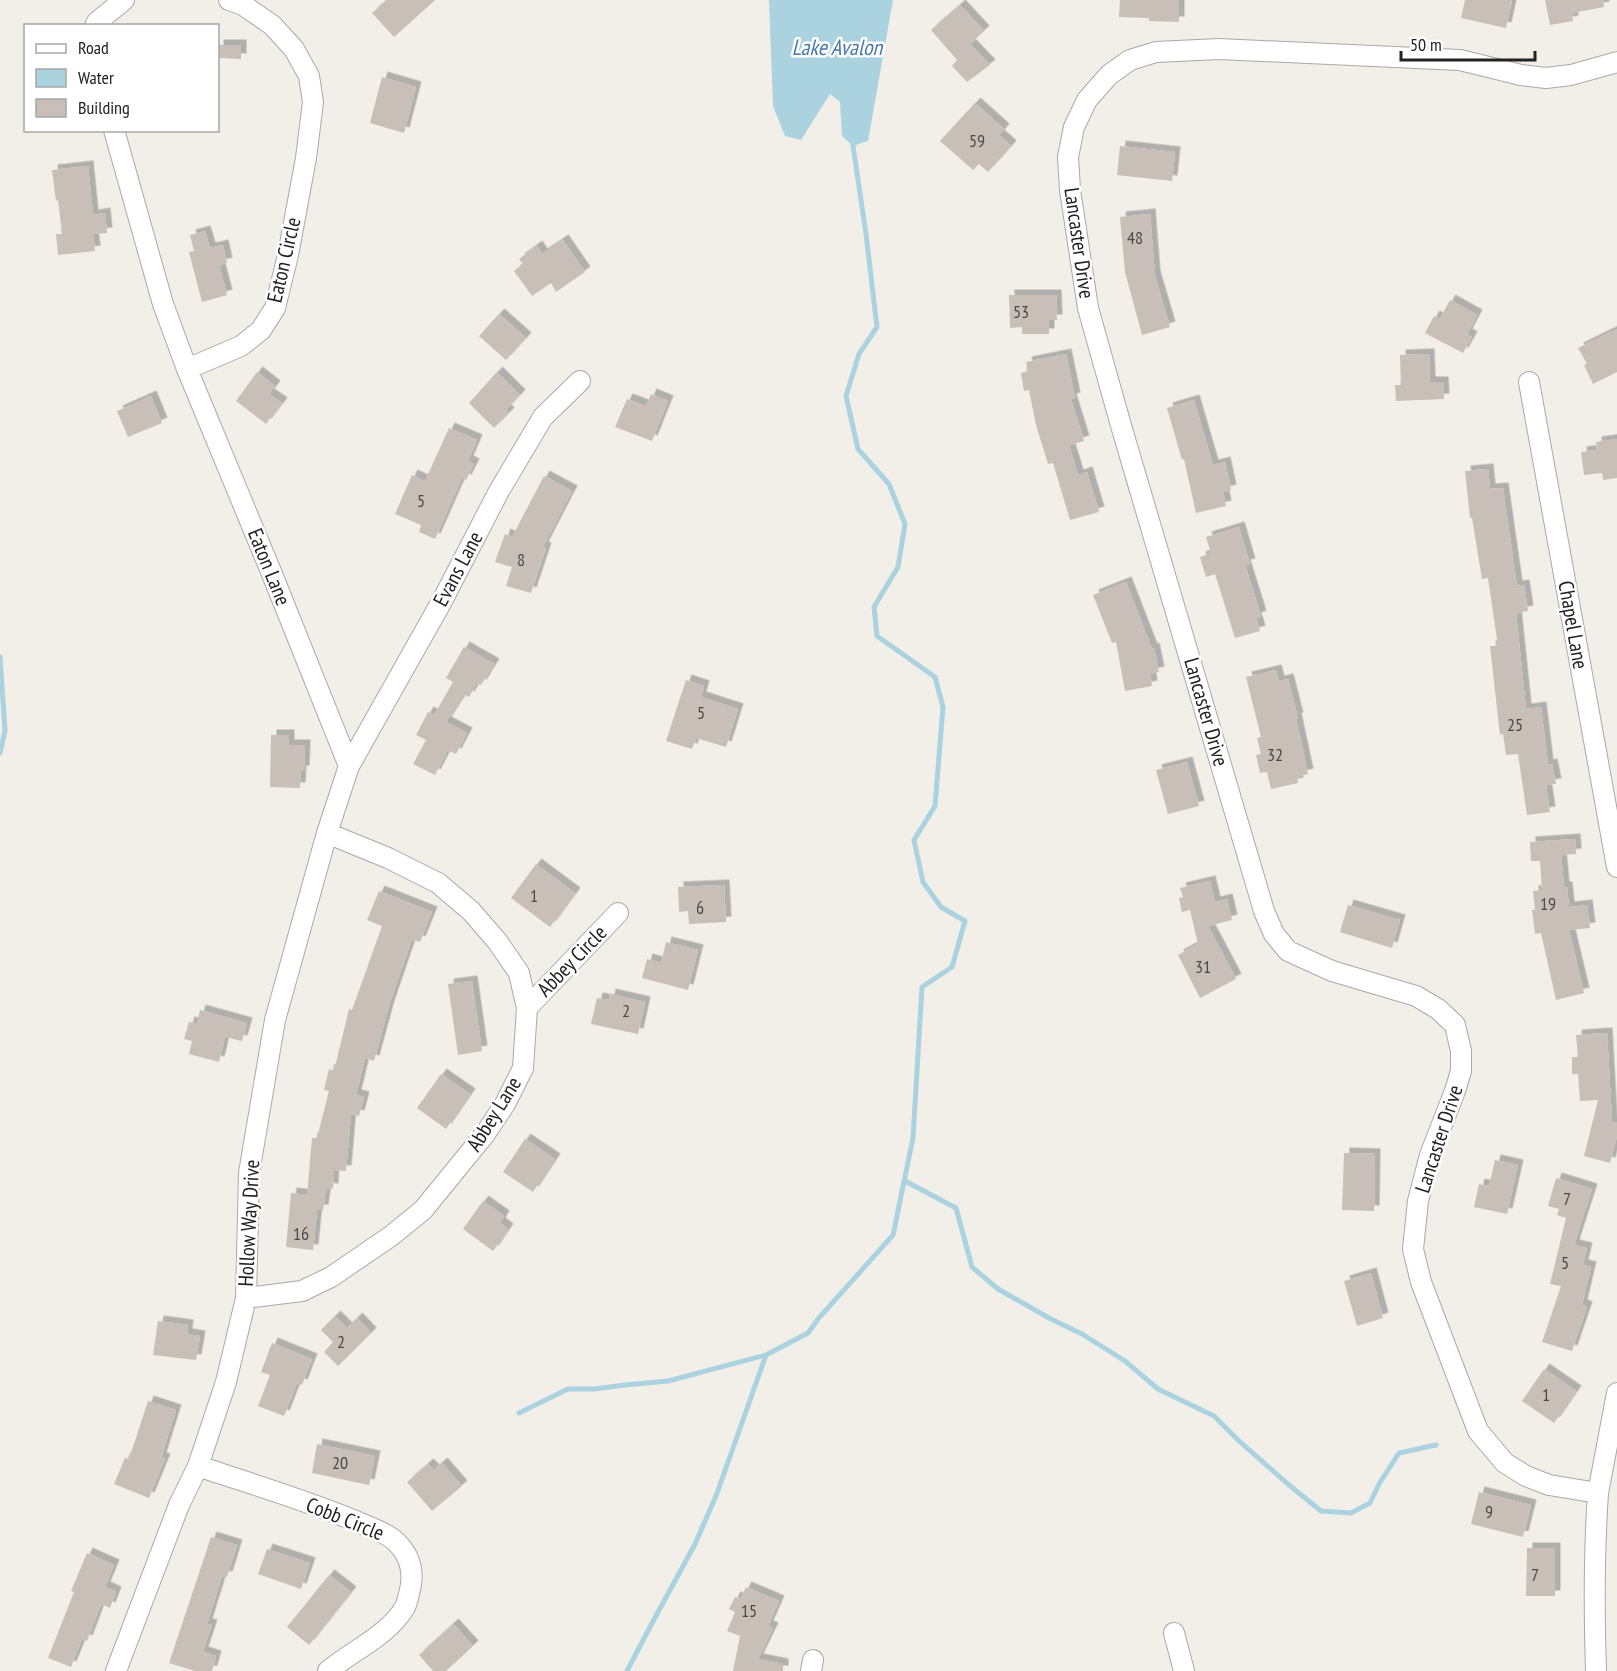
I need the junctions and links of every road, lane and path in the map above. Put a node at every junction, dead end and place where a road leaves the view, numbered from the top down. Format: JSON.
{"nodes":[{"id":1,"x":124,"y":0,"type":"edge"},
{"id":2,"x":229,"y":0,"type":"edge"},
{"id":3,"x":96,"y":24,"type":"edge"},
{"id":4,"x":1617,"y":63,"type":"edge"},
{"id":5,"x":115,"y":132,"type":"edge"},
{"id":6,"x":187,"y":369,"type":"junction"},
{"id":7,"x":580,"y":381,"type":"dead end"},
{"id":8,"x":1529,"y":382,"type":"dead end"},
{"id":9,"x":349,"y":766,"type":"junction"},
{"id":10,"x":327,"y":833,"type":"junction"},
{"id":11,"x":1617,"y":867,"type":"edge"},
{"id":12,"x":618,"y":913,"type":"dead end"},
{"id":13,"x":527,"y":1008,"type":"junction"},
{"id":14,"x":246,"y":1298,"type":"junction"},
{"id":15,"x":1617,"y":1393,"type":"edge"},
{"id":16,"x":198,"y":1466,"type":"junction"},
{"id":17,"x":1598,"y":1493,"type":"junction"},
{"id":18,"x":1174,"y":1633,"type":"dead end"},
{"id":19,"x":116,"y":1671,"type":"edge"},
{"id":20,"x":328,"y":1671,"type":"edge"},
{"id":21,"x":1184,"y":1671,"type":"edge"},
{"id":22,"x":1596,"y":1671,"type":"edge"}],
"edges":[{"from":1,"to":3,"type":"street"},
{"from":2,"to":6,"type":"street","name":"Eaton Circle"},
{"from":4,"to":17,"type":"street","name":"Lancaster Drive"},
{"from":5,"to":6,"type":"street"},
{"from":6,"to":9,"type":"street","name":"Eaton Lane"},
{"from":7,"to":9,"type":"street","name":"Evans Lane"},
{"from":8,"to":11,"type":"street","name":"Chapel Lane"},
{"from":9,"to":10,"type":"street","name":"Hollow Way Drive"},
{"from":10,"to":13,"type":"street","name":"Abbey Lane"},
{"from":10,"to":14,"type":"street","name":"Hollow Way Drive"},
{"from":12,"to":13,"type":"street","name":"Abbey Circle"},
{"from":13,"to":14,"type":"street","name":"Abbey Lane"},
{"from":14,"to":16,"type":"street","name":"Hollow Way Drive"},
{"from":15,"to":17,"type":"street"},
{"from":16,"to":19,"type":"street","name":"Hollow Way Drive"},
{"from":16,"to":20,"type":"street","name":"Cobb Circle"},
{"from":17,"to":22,"type":"street"},
{"from":18,"to":21,"type":"street"}]}
